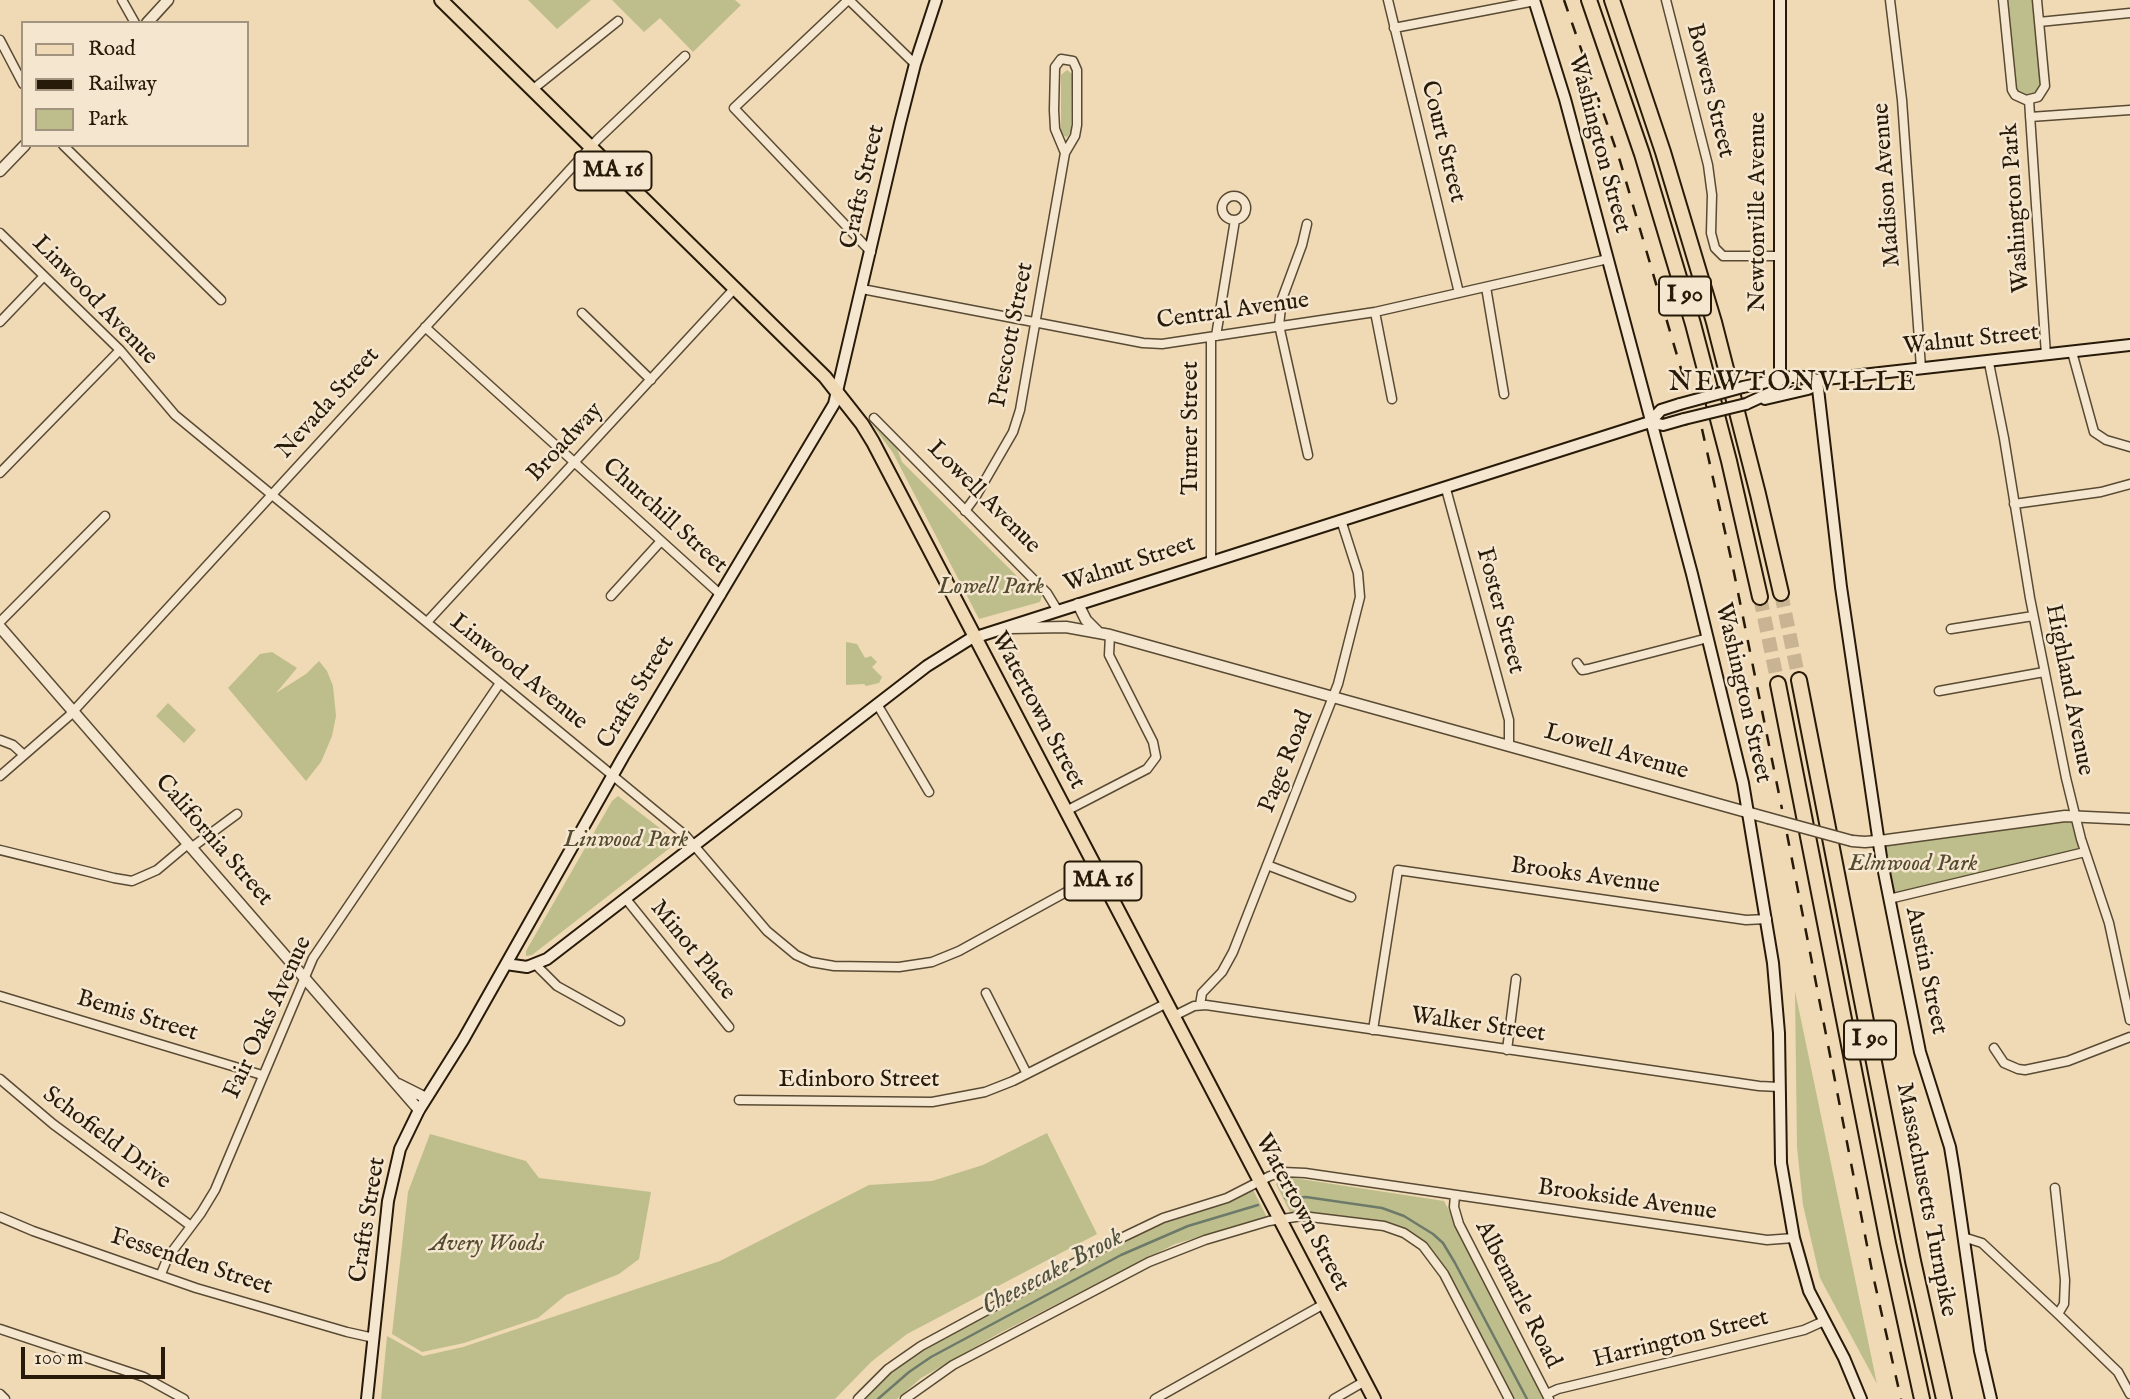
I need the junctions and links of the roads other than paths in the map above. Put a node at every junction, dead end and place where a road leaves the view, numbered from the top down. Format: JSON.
{"nodes":[{"id":1,"x":122,"y":0,"type":"edge"},
{"id":2,"x":167,"y":0,"type":"edge"},
{"id":3,"x":440,"y":0,"type":"edge"},
{"id":4,"x":849,"y":0,"type":"edge"},
{"id":5,"x":936,"y":0,"type":"edge"},
{"id":6,"x":1388,"y":0,"type":"edge"},
{"id":7,"x":1534,"y":0,"type":"edge"},
{"id":8,"x":1589,"y":0,"type":"edge"},
{"id":9,"x":1612,"y":0,"type":"edge"},
{"id":10,"x":1666,"y":0,"type":"edge"},
{"id":11,"x":1780,"y":0,"type":"edge"},
{"id":12,"x":1890,"y":0,"type":"edge"},
{"id":13,"x":2003,"y":0,"type":"edge"},
{"id":14,"x":2037,"y":0,"type":"edge"},
{"id":15,"x":2130,"y":13,"type":"edge"},
{"id":16,"x":134,"y":21,"type":"edge"},
{"id":17,"x":149,"y":21,"type":"edge"},
{"id":18,"x":618,"y":21,"type":"dead end"},
{"id":19,"x":2039,"y":22,"type":"junction"},
{"id":20,"x":1395,"y":27,"type":"junction"},
{"id":21,"x":0,"y":40,"type":"edge"},
{"id":22,"x":685,"y":56,"type":"dead end"},
{"id":23,"x":915,"y":64,"type":"junction"},
{"id":24,"x":21,"y":80,"type":"edge"},
{"id":25,"x":532,"y":90,"type":"junction"},
{"id":26,"x":2029,"y":100,"type":"junction"},
{"id":27,"x":2130,"y":110,"type":"edge"},
{"id":28,"x":2030,"y":117,"type":"junction"},
{"id":29,"x":23,"y":147,"type":"edge"},
{"id":30,"x":65,"y":147,"type":"edge"},
{"id":31,"x":590,"y":148,"type":"junction"},
{"id":32,"x":1065,"y":153,"type":"junction"},
{"id":33,"x":0,"y":171,"type":"edge"},
{"id":34,"x":1235,"y":220,"type":"dead end"},
{"id":35,"x":1307,"y":224,"type":"dead end"},
{"id":36,"x":0,"y":233,"type":"edge"},
{"id":37,"x":871,"y":252,"type":"junction"},
{"id":38,"x":1780,"y":256,"type":"junction"},
{"id":39,"x":1608,"y":259,"type":"junction"},
{"id":40,"x":44,"y":276,"type":"junction"},
{"id":41,"x":1486,"y":287,"type":"junction"},
{"id":42,"x":734,"y":289,"type":"junction"},
{"id":43,"x":862,"y":289,"type":"junction"},
{"id":44,"x":1459,"y":293,"type":"junction"},
{"id":45,"x":221,"y":300,"type":"dead end"},
{"id":46,"x":1375,"y":312,"type":"junction"},
{"id":47,"x":582,"y":313,"type":"dead end"},
{"id":48,"x":0,"y":321,"type":"edge"},
{"id":49,"x":1035,"y":322,"type":"junction"},
{"id":50,"x":1279,"y":325,"type":"junction"},
{"id":51,"x":425,"y":327,"type":"junction"},
{"id":52,"x":1213,"y":337,"type":"junction"},
{"id":53,"x":2130,"y":345,"type":"edge"},
{"id":54,"x":120,"y":350,"type":"junction"},
{"id":55,"x":2072,"y":352,"type":"junction"},
{"id":56,"x":2046,"y":355,"type":"junction"},
{"id":57,"x":1989,"y":363,"type":"junction"},
{"id":58,"x":1921,"y":368,"type":"junction"},
{"id":59,"x":1780,"y":379,"type":"junction"},
{"id":60,"x":651,"y":380,"type":"junction"},
{"id":61,"x":1817,"y":380,"type":"junction"},
{"id":62,"x":838,"y":391,"type":"junction"},
{"id":63,"x":1504,"y":394,"type":"dead end"},
{"id":64,"x":1392,"y":400,"type":"dead end"},
{"id":65,"x":1746,"y":404,"type":"junction"},
{"id":66,"x":874,"y":418,"type":"dead end"},
{"id":67,"x":1650,"y":422,"type":"junction"},
{"id":68,"x":2130,"y":447,"type":"edge"},
{"id":69,"x":1308,"y":455,"type":"dead end"},
{"id":70,"x":575,"y":463,"type":"junction"},
{"id":71,"x":0,"y":473,"type":"edge"},
{"id":72,"x":2130,"y":484,"type":"edge"},
{"id":73,"x":1446,"y":489,"type":"junction"},
{"id":74,"x":272,"y":495,"type":"junction"},
{"id":75,"x":2014,"y":504,"type":"junction"},
{"id":76,"x":965,"y":510,"type":"junction"},
{"id":77,"x":105,"y":516,"type":"dead end"},
{"id":78,"x":1341,"y":520,"type":"junction"},
{"id":79,"x":661,"y":541,"type":"junction"},
{"id":80,"x":1211,"y":561,"type":"junction"},
{"id":81,"x":1780,"y":593,"type":"tunnel mouth"},
{"id":82,"x":721,"y":594,"type":"junction"},
{"id":83,"x":611,"y":596,"type":"dead end"},
{"id":84,"x":1760,"y":597,"type":"tunnel mouth"},
{"id":85,"x":1078,"y":604,"type":"junction"},
{"id":86,"x":1058,"y":611,"type":"junction"},
{"id":87,"x":2033,"y":616,"type":"junction"},
{"id":88,"x":0,"y":622,"type":"edge"},
{"id":89,"x":427,"y":622,"type":"junction"},
{"id":90,"x":0,"y":627,"type":"edge"},
{"id":91,"x":1003,"y":628,"type":"junction"},
{"id":92,"x":1951,"y":629,"type":"dead end"},
{"id":93,"x":1099,"y":632,"type":"junction"},
{"id":94,"x":1110,"y":635,"type":"junction"},
{"id":95,"x":975,"y":637,"type":"junction"},
{"id":96,"x":1708,"y":638,"type":"junction"},
{"id":97,"x":1577,"y":663,"type":"dead end"},
{"id":98,"x":2044,"y":672,"type":"junction"},
{"id":99,"x":1799,"y":680,"type":"tunnel mouth"},
{"id":100,"x":500,"y":683,"type":"junction"},
{"id":101,"x":1778,"y":684,"type":"tunnel mouth"},
{"id":102,"x":1939,"y":691,"type":"dead end"},
{"id":103,"x":1334,"y":696,"type":"junction"},
{"id":104,"x":877,"y":704,"type":"junction"},
{"id":105,"x":73,"y":712,"type":"junction"},
{"id":106,"x":0,"y":740,"type":"edge"},
{"id":107,"x":1509,"y":745,"type":"junction"},
{"id":108,"x":24,"y":755,"type":"junction"},
{"id":109,"x":0,"y":776,"type":"edge"},
{"id":110,"x":613,"y":776,"type":"junction"},
{"id":111,"x":929,"y":792,"type":"dead end"},
{"id":112,"x":1066,"y":811,"type":"junction"},
{"id":113,"x":1749,"y":812,"type":"junction"},
{"id":114,"x":237,"y":814,"type":"dead end"},
{"id":115,"x":2074,"y":816,"type":"junction"},
{"id":116,"x":2130,"y":819,"type":"edge"},
{"id":117,"x":1878,"y":841,"type":"junction"},
{"id":118,"x":190,"y":846,"type":"junction"},
{"id":119,"x":695,"y":846,"type":"junction"},
{"id":120,"x":0,"y":849,"type":"edge"},
{"id":121,"x":2085,"y":852,"type":"junction"},
{"id":122,"x":1267,"y":864,"type":"junction"},
{"id":123,"x":1099,"y":874,"type":"junction"},
{"id":124,"x":1351,"y":897,"type":"dead end"},
{"id":125,"x":626,"y":899,"type":"junction"},
{"id":126,"x":1889,"y":900,"type":"junction"},
{"id":127,"x":1767,"y":919,"type":"junction"},
{"id":128,"x":506,"y":964,"type":"junction"},
{"id":129,"x":537,"y":965,"type":"junction"},
{"id":130,"x":304,"y":978,"type":"junction"},
{"id":131,"x":1516,"y":979,"type":"dead end"},
{"id":132,"x":986,"y":993,"type":"dead end"},
{"id":133,"x":0,"y":996,"type":"edge"},
{"id":134,"x":1167,"y":1003,"type":"junction"},
{"id":135,"x":1200,"y":1005,"type":"junction"},
{"id":136,"x":1174,"y":1016,"type":"junction"},
{"id":137,"x":2130,"y":1020,"type":"edge"},
{"id":138,"x":620,"y":1021,"type":"dead end"},
{"id":139,"x":729,"y":1027,"type":"dead end"},
{"id":140,"x":1373,"y":1030,"type":"junction"},
{"id":141,"x":2130,"y":1037,"type":"edge"},
{"id":142,"x":1994,"y":1048,"type":"dead end"},
{"id":143,"x":1507,"y":1049,"type":"junction"},
{"id":144,"x":1027,"y":1074,"type":"junction"},
{"id":145,"x":262,"y":1075,"type":"junction"},
{"id":146,"x":0,"y":1079,"type":"edge"},
{"id":147,"x":394,"y":1082,"type":"junction"},
{"id":148,"x":1779,"y":1087,"type":"junction"},
{"id":149,"x":426,"y":1098,"type":"junction"},
{"id":150,"x":739,"y":1100,"type":"dead end"},
{"id":151,"x":419,"y":1110,"type":"junction"},
{"id":152,"x":1260,"y":1181,"type":"junction"},
{"id":153,"x":2055,"y":1188,"type":"dead end"},
{"id":154,"x":1455,"y":1195,"type":"junction"},
{"id":155,"x":0,"y":1216,"type":"edge"},
{"id":156,"x":1280,"y":1219,"type":"junction"},
{"id":157,"x":191,"y":1226,"type":"junction"},
{"id":158,"x":1963,"y":1237,"type":"junction"},
{"id":159,"x":1794,"y":1238,"type":"junction"},
{"id":160,"x":161,"y":1274,"type":"junction"},
{"id":161,"x":1324,"y":1304,"type":"junction"},
{"id":162,"x":2058,"y":1314,"type":"junction"},
{"id":163,"x":1825,"y":1321,"type":"junction"},
{"id":164,"x":0,"y":1329,"type":"edge"},
{"id":165,"x":374,"y":1338,"type":"junction"},
{"id":166,"x":1365,"y":1381,"type":"junction"},
{"id":167,"x":0,"y":1394,"type":"edge"},
{"id":168,"x":2130,"y":1394,"type":"edge"},
{"id":169,"x":1548,"y":1396,"type":"edge"},
{"id":170,"x":5,"y":1399,"type":"edge"},
{"id":171,"x":184,"y":1399,"type":"edge"},
{"id":172,"x":367,"y":1399,"type":"edge"},
{"id":173,"x":858,"y":1399,"type":"edge"},
{"id":174,"x":905,"y":1399,"type":"edge"},
{"id":175,"x":1155,"y":1399,"type":"edge"},
{"id":176,"x":1334,"y":1399,"type":"edge"},
{"id":177,"x":1374,"y":1399,"type":"edge"},
{"id":178,"x":1510,"y":1399,"type":"edge"},
{"id":179,"x":1861,"y":1399,"type":"edge"},
{"id":180,"x":1923,"y":1399,"type":"edge"},
{"id":181,"x":1944,"y":1399,"type":"edge"},
{"id":182,"x":1991,"y":1399,"type":"edge"}],
"edges":[{"from":1,"to":16,"type":"street"},
{"from":2,"to":17,"type":"street"},
{"from":3,"to":25,"type":"main road","name":"Watertown Street","number":"MA 16"},
{"from":4,"to":23,"type":"street"},
{"from":4,"to":37,"type":"street"},
{"from":5,"to":23,"type":"main road","name":"Crafts Street"},
{"from":6,"to":20,"type":"street","name":"Court Street"},
{"from":7,"to":20,"type":"street"},
{"from":7,"to":39,"type":"main road","name":"Washington Street"},
{"from":8,"to":84,"type":"highway","number":"I 90"},
{"from":9,"to":81,"type":"highway","number":"I 90"},
{"from":10,"to":38,"type":"street","name":"Bowers Street"},
{"from":11,"to":38,"type":"main road","name":"Newtonville Avenue"},
{"from":12,"to":58,"type":"street","name":"Madison Avenue"},
{"from":13,"to":26,"type":"street","name":"Washington Park"},
{"from":14,"to":19,"type":"street","name":"Washington Park"},
{"from":15,"to":19,"type":"street"},
{"from":18,"to":25,"type":"street"},
{"from":19,"to":26,"type":"street","name":"Washington Park"},
{"from":20,"to":44,"type":"street","name":"Court Street"},
{"from":21,"to":24,"type":"street"},
{"from":22,"to":31,"type":"street","name":"Nevada Street"},
{"from":23,"to":37,"type":"main road","name":"Crafts Street"},
{"from":25,"to":31,"type":"main road","name":"Watertown Street","number":"MA 16"},
{"from":26,"to":28,"type":"street","name":"Washington Park"},
{"from":27,"to":28,"type":"street"},
{"from":28,"to":56,"type":"street","name":"Washington Park"},
{"from":29,"to":33,"type":"street"},
{"from":30,"to":45,"type":"street"},
{"from":31,"to":42,"type":"main road","name":"Watertown Street","number":"MA 16"},
{"from":31,"to":51,"type":"street","name":"Nevada Street"},
{"from":32,"to":32,"type":"street","name":"Prescott Street"},
{"from":32,"to":49,"type":"street","name":"Prescott Street"},
{"from":34,"to":52,"type":"street","name":"Turner Street"},
{"from":35,"to":50,"type":"street"},
{"from":36,"to":40,"type":"street","name":"Linwood Avenue"},
{"from":37,"to":43,"type":"main road","name":"Crafts Street"},
{"from":38,"to":59,"type":"main road","name":"Newtonville Avenue"},
{"from":39,"to":41,"type":"street","name":"Central Avenue"},
{"from":39,"to":67,"type":"main road","name":"Washington Street"},
{"from":40,"to":48,"type":"street"},
{"from":40,"to":54,"type":"street","name":"Linwood Avenue"},
{"from":41,"to":44,"type":"street","name":"Central Avenue"},
{"from":41,"to":63,"type":"street"},
{"from":42,"to":60,"type":"street","name":"Broadway"},
{"from":42,"to":62,"type":"main road","name":"Watertown Street","number":"MA 16"},
{"from":43,"to":49,"type":"street","name":"Central Avenue"},
{"from":43,"to":62,"type":"main road","name":"Crafts Street"},
{"from":44,"to":46,"type":"street","name":"Central Avenue"},
{"from":46,"to":50,"type":"street","name":"Central Avenue"},
{"from":46,"to":64,"type":"street"},
{"from":47,"to":60,"type":"street"},
{"from":49,"to":52,"type":"street","name":"Central Avenue"},
{"from":49,"to":76,"type":"street","name":"Prescott Street"},
{"from":50,"to":52,"type":"street","name":"Central Avenue"},
{"from":50,"to":69,"type":"street"},
{"from":51,"to":70,"type":"street","name":"Churchill Street"},
{"from":51,"to":74,"type":"street","name":"Nevada Street"},
{"from":52,"to":80,"type":"street","name":"Turner Street"},
{"from":53,"to":55,"type":"main road","name":"Walnut Street"},
{"from":54,"to":71,"type":"street"},
{"from":54,"to":74,"type":"street","name":"Linwood Avenue"},
{"from":55,"to":56,"type":"main road","name":"Walnut Street"},
{"from":55,"to":68,"type":"street"},
{"from":56,"to":57,"type":"main road","name":"Walnut Street"},
{"from":57,"to":58,"type":"main road","name":"Walnut Street"},
{"from":57,"to":75,"type":"street","name":"Highland Avenue"},
{"from":58,"to":61,"type":"main road","name":"Walnut Street"},
{"from":59,"to":61,"type":"main road","name":"Walnut Street"},
{"from":59,"to":65,"type":"main road"},
{"from":59,"to":67,"type":"main road","name":"Walnut Street","bridge":true},
{"from":60,"to":70,"type":"street","name":"Broadway"},
{"from":61,"to":65,"type":"main road","name":"Walnut Street"},
{"from":61,"to":117,"type":"main road","name":"Austin Street"},
{"from":62,"to":82,"type":"main road","name":"Crafts Street"},
{"from":62,"to":95,"type":"main road","name":"Watertown Street","number":"MA 16"},
{"from":65,"to":67,"type":"main road","name":"Walnut Street","bridge":true},
{"from":66,"to":76,"type":"street","name":"Lowell Avenue"},
{"from":67,"to":73,"type":"main road","name":"Walnut Street"},
{"from":67,"to":96,"type":"main road","name":"Washington Street"},
{"from":70,"to":79,"type":"street","name":"Churchill Street"},
{"from":70,"to":89,"type":"street","name":"Broadway"},
{"from":72,"to":75,"type":"street"},
{"from":73,"to":78,"type":"main road","name":"Walnut Street"},
{"from":73,"to":107,"type":"street","name":"Foster Street"},
{"from":74,"to":89,"type":"street","name":"Linwood Avenue"},
{"from":74,"to":105,"type":"street","name":"Nevada Street"},
{"from":75,"to":87,"type":"street","name":"Highland Avenue"},
{"from":76,"to":86,"type":"street","name":"Lowell Avenue"},
{"from":77,"to":88,"type":"street"},
{"from":78,"to":80,"type":"main road","name":"Walnut Street"},
{"from":78,"to":103,"type":"street","name":"Page Road"},
{"from":79,"to":82,"type":"street","name":"Churchill Street"},
{"from":79,"to":83,"type":"street"},
{"from":80,"to":85,"type":"main road","name":"Walnut Street"},
{"from":82,"to":110,"type":"main road","name":"Crafts Street"},
{"from":85,"to":86,"type":"main road","name":"Walnut Street"},
{"from":85,"to":93,"type":"street"},
{"from":86,"to":91,"type":"main road","name":"Walnut Street"},
{"from":87,"to":92,"type":"street"},
{"from":87,"to":98,"type":"street","name":"Highland Avenue"},
{"from":89,"to":100,"type":"street","name":"Linwood Avenue"},
{"from":90,"to":105,"type":"street","name":"California Street"},
{"from":91,"to":93,"type":"street","name":"Lowell Avenue"},
{"from":91,"to":95,"type":"main road","name":"Walnut Street"},
{"from":93,"to":94,"type":"street","name":"Lowell Avenue"},
{"from":94,"to":103,"type":"street","name":"Lowell Avenue"},
{"from":94,"to":112,"type":"street"},
{"from":95,"to":104,"type":"main road","name":"Walnut Street"},
{"from":95,"to":112,"type":"main road","name":"Watertown Street","number":"MA 16"},
{"from":96,"to":97,"type":"street"},
{"from":96,"to":113,"type":"main road","name":"Washington Street"},
{"from":98,"to":102,"type":"street"},
{"from":98,"to":115,"type":"street","name":"Highland Avenue"},
{"from":99,"to":181,"type":"highway","name":"Massachusetts Turnpike","number":"I 90"},
{"from":100,"to":110,"type":"street","name":"Linwood Avenue"},
{"from":100,"to":130,"type":"street","name":"Fair Oaks Avenue"},
{"from":101,"to":180,"type":"highway","name":"Massachusetts Turnpike","number":"I 90"},
{"from":103,"to":107,"type":"street","name":"Lowell Avenue"},
{"from":103,"to":122,"type":"street","name":"Page Road"},
{"from":104,"to":111,"type":"street"},
{"from":104,"to":119,"type":"main road","name":"Walnut Street"},
{"from":105,"to":108,"type":"street","name":"Nevada Street"},
{"from":105,"to":118,"type":"street","name":"California Street"},
{"from":106,"to":108,"type":"street"},
{"from":107,"to":113,"type":"street","name":"Lowell Avenue"},
{"from":108,"to":109,"type":"street","name":"Nevada Street"},
{"from":110,"to":119,"type":"street","name":"Linwood Avenue"},
{"from":110,"to":128,"type":"main road","name":"Crafts Street"},
{"from":112,"to":123,"type":"main road","name":"Watertown Street","number":"MA 16"},
{"from":113,"to":117,"type":"street","name":"Lowell Avenue","bridge":true},
{"from":113,"to":127,"type":"main road","name":"Washington Street"},
{"from":114,"to":118,"type":"street"},
{"from":115,"to":116,"type":"street","name":"Lowell Avenue"},
{"from":115,"to":117,"type":"street","name":"Lowell Avenue"},
{"from":115,"to":121,"type":"street","name":"Highland Avenue"},
{"from":117,"to":126,"type":"main road","name":"Austin Street"},
{"from":118,"to":120,"type":"street"},
{"from":118,"to":130,"type":"street","name":"California Street"},
{"from":119,"to":123,"type":"street","name":"Linwood Avenue"},
{"from":119,"to":125,"type":"main road","name":"Walnut Street"},
{"from":121,"to":126,"type":"street"},
{"from":121,"to":137,"type":"street","name":"Highland Avenue"},
{"from":122,"to":124,"type":"street"},
{"from":122,"to":135,"type":"street","name":"Page Road"},
{"from":123,"to":134,"type":"main road","name":"Watertown Street","number":"MA 16"},
{"from":125,"to":129,"type":"main road","name":"Walnut Street"},
{"from":125,"to":139,"type":"street","name":"Minot Place"},
{"from":126,"to":158,"type":"main road","name":"Austin Street"},
{"from":127,"to":140,"type":"street","name":"Brooks Avenue"},
{"from":127,"to":148,"type":"main road","name":"Washington Street"},
{"from":128,"to":129,"type":"main road"},
{"from":128,"to":149,"type":"main road","name":"Crafts Street"},
{"from":129,"to":138,"type":"street"},
{"from":130,"to":145,"type":"street","name":"Fair Oaks Avenue"},
{"from":130,"to":147,"type":"street","name":"California Street"},
{"from":131,"to":143,"type":"street"},
{"from":132,"to":144,"type":"street"},
{"from":133,"to":145,"type":"street","name":"Bemis Street"},
{"from":134,"to":136,"type":"main road","name":"Watertown Street","number":"MA 16"},
{"from":134,"to":144,"type":"street","name":"Edinboro Street"},
{"from":135,"to":136,"type":"street"},
{"from":135,"to":140,"type":"street","name":"Walker Street"},
{"from":136,"to":152,"type":"main road","name":"Watertown Street","number":"MA 16"},
{"from":140,"to":143,"type":"street","name":"Walker Street"},
{"from":141,"to":142,"type":"street"},
{"from":143,"to":148,"type":"street","name":"Walker Street"},
{"from":144,"to":150,"type":"street","name":"Edinboro Street"},
{"from":145,"to":157,"type":"street","name":"Fair Oaks Avenue"},
{"from":146,"to":157,"type":"street","name":"Schofield Drive"},
{"from":147,"to":149,"type":"street","name":"California Street"},
{"from":147,"to":151,"type":"street","name":"California Street"},
{"from":148,"to":159,"type":"main road","name":"Washington Street"},
{"from":149,"to":151,"type":"main road","name":"Crafts Street"},
{"from":151,"to":165,"type":"main road","name":"Crafts Street"},
{"from":152,"to":154,"type":"street","name":"Albemarle Road"},
{"from":152,"to":156,"type":"main road","name":"Watertown Street","number":"MA 16"},
{"from":152,"to":173,"type":"street","name":"Albemarle Road"},
{"from":153,"to":162,"type":"street"},
{"from":154,"to":159,"type":"street","name":"Brookside Avenue"},
{"from":154,"to":169,"type":"street","name":"Albemarle Road"},
{"from":155,"to":160,"type":"street","name":"Fessenden Street"},
{"from":156,"to":161,"type":"main road","name":"Watertown Street","number":"MA 16"},
{"from":156,"to":174,"type":"street"},
{"from":156,"to":178,"type":"street"},
{"from":157,"to":160,"type":"street","name":"Fair Oaks Avenue"},
{"from":158,"to":162,"type":"street"},
{"from":158,"to":182,"type":"main road","name":"Austin Street"},
{"from":159,"to":163,"type":"main road","name":"Washington Street"},
{"from":160,"to":165,"type":"street","name":"Fessenden Street"},
{"from":161,"to":166,"type":"main road","name":"Watertown Street","number":"MA 16"},
{"from":161,"to":175,"type":"street"},
{"from":162,"to":168,"type":"street"},
{"from":163,"to":169,"type":"street","name":"Harrington Street"},
{"from":163,"to":179,"type":"main road","name":"Washington Street"},
{"from":164,"to":171,"type":"street"},
{"from":165,"to":172,"type":"main road","name":"Crafts Street"},
{"from":166,"to":176,"type":"street"},
{"from":166,"to":177,"type":"main road","name":"Watertown Street","number":"MA 16"},
{"from":167,"to":170,"type":"street"}]}
